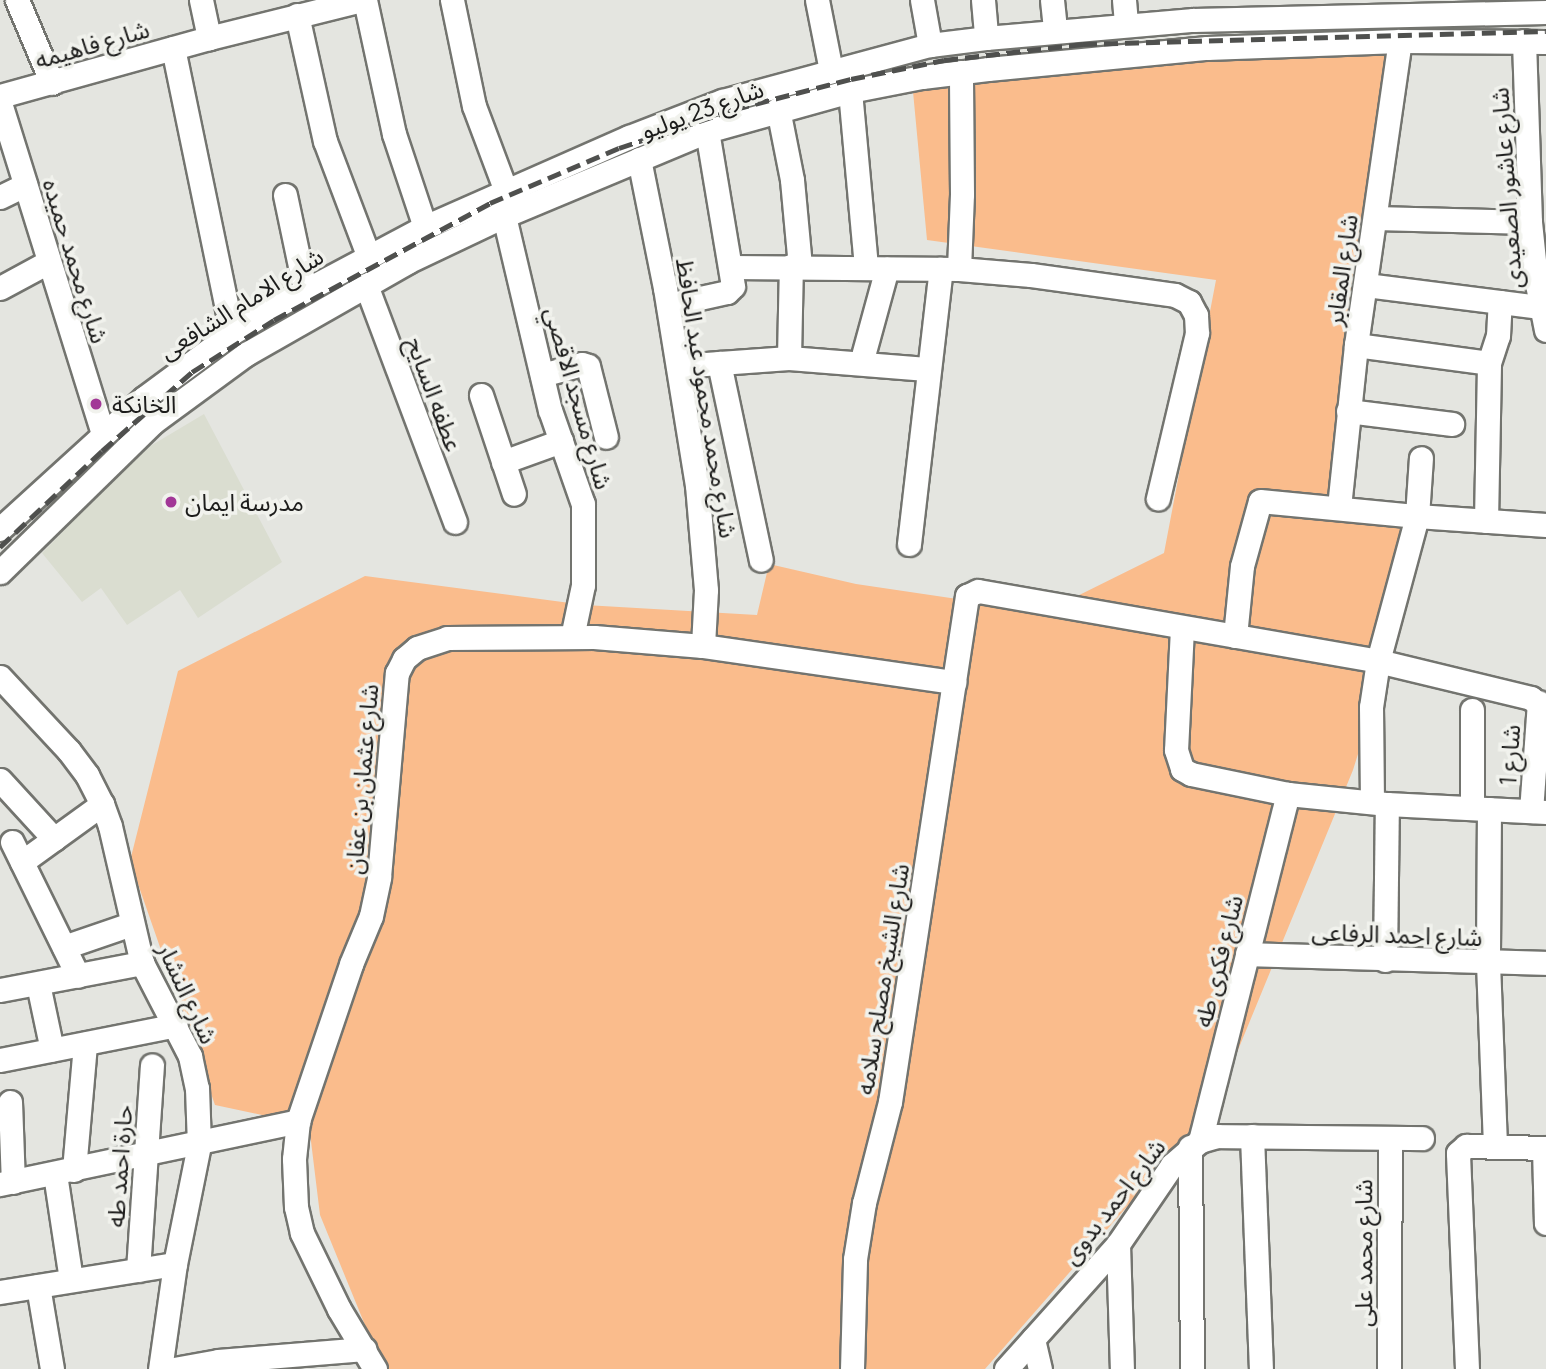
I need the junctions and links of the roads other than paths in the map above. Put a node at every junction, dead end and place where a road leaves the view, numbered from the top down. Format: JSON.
{"nodes":[{"id":1,"x":17,"y":0,"type":"edge"},
{"id":2,"x":201,"y":0,"type":"edge"},
{"id":3,"x":363,"y":0,"type":"edge"},
{"id":4,"x":452,"y":0,"type":"edge"},
{"id":5,"x":817,"y":0,"type":"edge"},
{"id":6,"x":922,"y":0,"type":"edge"},
{"id":7,"x":983,"y":0,"type":"edge"},
{"id":8,"x":1052,"y":0,"type":"edge"},
{"id":9,"x":1124,"y":0,"type":"edge"},
{"id":10,"x":1408,"y":7,"type":"edge"},
{"id":11,"x":1489,"y":7,"type":"edge"},
{"id":12,"x":1354,"y":8,"type":"edge"},
{"id":13,"x":1275,"y":9,"type":"edge"},
{"id":14,"x":1194,"y":10,"type":"edge"},
{"id":15,"x":1546,"y":12,"type":"edge"},
{"id":16,"x":298,"y":15,"type":"junction"},
{"id":17,"x":1126,"y":24,"type":"junction"},
{"id":18,"x":1055,"y":31,"type":"junction"},
{"id":19,"x":209,"y":38,"type":"junction"},
{"id":20,"x":986,"y":38,"type":"junction"},
{"id":21,"x":1400,"y":41,"type":"junction"},
{"id":22,"x":1535,"y":41,"type":"edge"},
{"id":23,"x":930,"y":46,"type":"junction"},
{"id":24,"x":173,"y":48,"type":"junction"},
{"id":25,"x":831,"y":71,"type":"junction"},
{"id":26,"x":961,"y":72,"type":"junction"},
{"id":27,"x":52,"y":83,"type":"junction"},
{"id":28,"x":850,"y":91,"type":"junction"},
{"id":29,"x":0,"y":96,"type":"edge"},
{"id":30,"x":0,"y":103,"type":"edge"},
{"id":31,"x":778,"y":109,"type":"junction"},
{"id":32,"x":707,"y":131,"type":"junction"},
{"id":33,"x":639,"y":159,"type":"junction"},
{"id":34,"x":25,"y":185,"type":"junction"},
{"id":35,"x":506,"y":191,"type":"junction"},
{"id":36,"x":285,"y":195,"type":"dead end"},
{"id":37,"x":0,"y":197,"type":"edge"},
{"id":38,"x":504,"y":216,"type":"junction"},
{"id":39,"x":1375,"y":218,"type":"junction"},
{"id":40,"x":1530,"y":222,"type":"junction"},
{"id":41,"x":425,"y":227,"type":"junction"},
{"id":42,"x":368,"y":255,"type":"junction"},
{"id":43,"x":48,"y":262,"type":"junction"},
{"id":44,"x":795,"y":266,"type":"junction"},
{"id":45,"x":876,"y":267,"type":"junction"},
{"id":46,"x":731,"y":268,"type":"junction"},
{"id":47,"x":950,"y":269,"type":"junction"},
{"id":48,"x":366,"y":285,"type":"junction"},
{"id":49,"x":1366,"y":285,"type":"junction"},
{"id":50,"x":0,"y":288,"type":"edge"},
{"id":51,"x":305,"y":290,"type":"junction"},
{"id":52,"x":1500,"y":302,"type":"junction"},
{"id":53,"x":668,"y":305,"type":"junction"},
{"id":54,"x":1541,"y":307,"type":"junction"},
{"id":55,"x":1546,"y":330,"type":"edge"},
{"id":56,"x":232,"y":333,"type":"junction"},
{"id":57,"x":1356,"y":345,"type":"junction"},
{"id":58,"x":789,"y":358,"type":"junction"},
{"id":59,"x":719,"y":363,"type":"junction"},
{"id":60,"x":861,"y":363,"type":"junction"},
{"id":61,"x":1489,"y":363,"type":"junction"},
{"id":62,"x":678,"y":366,"type":"junction"},
{"id":63,"x":927,"y":369,"type":"junction"},
{"id":64,"x":542,"y":375,"type":"junction"},
{"id":65,"x":481,"y":395,"type":"dead end"},
{"id":66,"x":1348,"y":411,"type":"junction"},
{"id":67,"x":1452,"y":424,"type":"dead end"},
{"id":68,"x":103,"y":434,"type":"junction"},
{"id":69,"x":606,"y":437,"type":"dead end"},
{"id":70,"x":561,"y":441,"type":"junction"},
{"id":71,"x":1421,"y":458,"type":"dead end"},
{"id":72,"x":503,"y":461,"type":"junction"},
{"id":73,"x":514,"y":494,"type":"dead end"},
{"id":74,"x":1158,"y":498,"type":"dead end"},
{"id":75,"x":1339,"y":507,"type":"junction"},
{"id":76,"x":1417,"y":516,"type":"junction"},
{"id":77,"x":1486,"y":521,"type":"junction"},
{"id":78,"x":455,"y":522,"type":"dead end"},
{"id":79,"x":1546,"y":525,"type":"edge"},
{"id":80,"x":0,"y":529,"type":"edge"},
{"id":81,"x":909,"y":544,"type":"dead end"},
{"id":82,"x":761,"y":560,"type":"dead end"},
{"id":83,"x":0,"y":572,"type":"edge"},
{"id":84,"x":1182,"y":628,"type":"junction"},
{"id":85,"x":1235,"y":636,"type":"junction"},
{"id":86,"x":572,"y":637,"type":"junction"},
{"id":87,"x":703,"y":646,"type":"junction"},
{"id":88,"x":1378,"y":661,"type":"junction"},
{"id":89,"x":0,"y":677,"type":"edge"},
{"id":90,"x":954,"y":682,"type":"junction"},
{"id":91,"x":1542,"y":706,"type":"edge"},
{"id":92,"x":1472,"y":710,"type":"dead end"},
{"id":93,"x":0,"y":780,"type":"edge"},
{"id":94,"x":1287,"y":794,"type":"junction"},
{"id":95,"x":1379,"y":803,"type":"junction"},
{"id":96,"x":102,"y":804,"type":"junction"},
{"id":97,"x":1481,"y":808,"type":"junction"},
{"id":98,"x":1539,"y":811,"type":"edge"},
{"id":99,"x":54,"y":839,"type":"junction"},
{"id":100,"x":131,"y":924,"type":"junction"},
{"id":101,"x":64,"y":947,"type":"junction"},
{"id":102,"x":1247,"y":954,"type":"junction"},
{"id":103,"x":1385,"y":960,"type":"junction"},
{"id":104,"x":1488,"y":963,"type":"junction"},
{"id":105,"x":1546,"y":963,"type":"edge"},
{"id":106,"x":142,"y":964,"type":"junction"},
{"id":107,"x":78,"y":976,"type":"junction"},
{"id":108,"x":38,"y":984,"type":"junction"},
{"id":109,"x":0,"y":989,"type":"edge"},
{"id":110,"x":176,"y":1025,"type":"junction"},
{"id":111,"x":85,"y":1043,"type":"junction"},
{"id":112,"x":52,"y":1050,"type":"junction"},
{"id":113,"x":0,"y":1060,"type":"edge"},
{"id":114,"x":152,"y":1065,"type":"dead end"},
{"id":115,"x":10,"y":1102,"type":"dead end"},
{"id":116,"x":298,"y":1121,"type":"junction"},
{"id":117,"x":1252,"y":1136,"type":"junction"},
{"id":118,"x":1390,"y":1138,"type":"junction"},
{"id":119,"x":1422,"y":1138,"type":"dead end"},
{"id":120,"x":199,"y":1144,"type":"junction"},
{"id":121,"x":1195,"y":1144,"type":"junction"},
{"id":122,"x":1495,"y":1147,"type":"junction"},
{"id":123,"x":1545,"y":1148,"type":"edge"},
{"id":124,"x":146,"y":1155,"type":"junction"},
{"id":125,"x":64,"y":1172,"type":"junction"},
{"id":126,"x":7,"y":1183,"type":"edge"},
{"id":127,"x":1546,"y":1223,"type":"edge"},
{"id":128,"x":1118,"y":1244,"type":"junction"},
{"id":129,"x":175,"y":1264,"type":"junction"},
{"id":130,"x":138,"y":1270,"type":"junction"},
{"id":131,"x":71,"y":1280,"type":"junction"},
{"id":132,"x":38,"y":1286,"type":"junction"},
{"id":133,"x":0,"y":1292,"type":"edge"},
{"id":134,"x":1033,"y":1339,"type":"junction"},
{"id":135,"x":370,"y":1359,"type":"edge"},
{"id":136,"x":51,"y":1369,"type":"edge"},
{"id":137,"x":160,"y":1369,"type":"edge"},
{"id":138,"x":174,"y":1369,"type":"edge"},
{"id":139,"x":852,"y":1369,"type":"edge"},
{"id":140,"x":1006,"y":1369,"type":"edge"},
{"id":141,"x":1040,"y":1369,"type":"edge"},
{"id":142,"x":1122,"y":1369,"type":"edge"},
{"id":143,"x":1192,"y":1369,"type":"edge"},
{"id":144,"x":1261,"y":1369,"type":"edge"},
{"id":145,"x":1389,"y":1369,"type":"edge"},
{"id":146,"x":1467,"y":1369,"type":"edge"}],
"edges":[{"from":1,"to":27,"type":"street"},
{"from":2,"to":19,"type":"street"},
{"from":3,"to":16,"type":"street","name":"شارع فاهيمه"},
{"from":3,"to":41,"type":"street"},
{"from":4,"to":35,"type":"street"},
{"from":5,"to":25,"type":"street"},
{"from":6,"to":23,"type":"street"},
{"from":7,"to":20,"type":"street"},
{"from":8,"to":18,"type":"street"},
{"from":9,"to":17,"type":"street"},
{"from":10,"to":11,"type":"street","name":"شارع الامام الشافعى"},
{"from":10,"to":12,"type":"street","name":"شارع الامام الشافعى"},
{"from":11,"to":15,"type":"street","name":"شارع الامام الشافعى"},
{"from":12,"to":13,"type":"street","name":"شارع الامام الشافعى"},
{"from":13,"to":14,"type":"street","name":"شارع الامام الشافعى"},
{"from":14,"to":17,"type":"street","name":"شارع الامام الشافعى"},
{"from":16,"to":19,"type":"street","name":"شارع فاهيمه"},
{"from":16,"to":42,"type":"street"},
{"from":17,"to":18,"type":"street","name":"شارع الامام الشافعى"},
{"from":18,"to":20,"type":"street","name":"شارع الامام الشافعى"},
{"from":19,"to":24,"type":"street","name":"شارع فاهيمه"},
{"from":20,"to":23,"type":"street","name":"شارع الامام الشافعى"},
{"from":21,"to":22,"type":"street","name":"شارع 23 يوليو"},
{"from":21,"to":26,"type":"street","name":"شارع 23 يوليو"},
{"from":21,"to":39,"type":"street","name":"شارع المقابر"},
{"from":22,"to":40,"type":"street","name":"شارع عاشور الصعيدى"},
{"from":23,"to":25,"type":"street","name":"شارع الامام الشافعى"},
{"from":24,"to":27,"type":"street","name":"شارع فاهيمه"},
{"from":24,"to":56,"type":"street"},
{"from":25,"to":35,"type":"street","name":"شارع الامام الشافعى"},
{"from":26,"to":28,"type":"street","name":"شارع 23 يوليو"},
{"from":26,"to":47,"type":"street"},
{"from":27,"to":29,"type":"street","name":"شارع فاهيمه"},
{"from":28,"to":31,"type":"street","name":"شارع 23 يوليو"},
{"from":28,"to":45,"type":"street"},
{"from":30,"to":34,"type":"street","name":"شارع محمد حميده"},
{"from":31,"to":32,"type":"street","name":"شارع 23 يوليو"},
{"from":31,"to":44,"type":"street"},
{"from":32,"to":33,"type":"street","name":"شارع 23 يوليو"},
{"from":32,"to":46,"type":"street"},
{"from":33,"to":38,"type":"street","name":"شارع 23 يوليو"},
{"from":33,"to":53,"type":"street","name":"شارع محمد محمود عبد الحافظ"},
{"from":34,"to":37,"type":"street"},
{"from":34,"to":43,"type":"street","name":"شارع محمد حميده"},
{"from":35,"to":41,"type":"street","name":"شارع الامام الشافعى"},
{"from":36,"to":51,"type":"street"},
{"from":38,"to":48,"type":"street","name":"شارع 23 يوليو"},
{"from":38,"to":64,"type":"street","name":"شارع مسجد الاقصي"},
{"from":39,"to":40,"type":"street"},
{"from":39,"to":49,"type":"street","name":"شارع المقابر"},
{"from":40,"to":54,"type":"street","name":"شارع عاشور الصعيدى"},
{"from":41,"to":42,"type":"street","name":"شارع الامام الشافعى"},
{"from":42,"to":51,"type":"street","name":"شارع الامام الشافعى"},
{"from":43,"to":50,"type":"street"},
{"from":43,"to":68,"type":"street","name":"شارع محمد حميده"},
{"from":44,"to":45,"type":"street"},
{"from":44,"to":46,"type":"street"},
{"from":44,"to":58,"type":"street"},
{"from":45,"to":47,"type":"street"},
{"from":45,"to":60,"type":"street"},
{"from":46,"to":53,"type":"street"},
{"from":47,"to":63,"type":"street"},
{"from":47,"to":74,"type":"street"},
{"from":48,"to":78,"type":"street","name":"عطفه السايح"},
{"from":48,"to":83,"type":"street","name":"شارع 23 يوليو"},
{"from":49,"to":52,"type":"street"},
{"from":49,"to":57,"type":"street","name":"شارع المقابر"},
{"from":51,"to":56,"type":"street","name":"شارع الامام الشافعى"},
{"from":52,"to":54,"type":"street"},
{"from":52,"to":61,"type":"street"},
{"from":53,"to":62,"type":"street","name":"شارع محمد محمود عبد الحافظ"},
{"from":54,"to":55,"type":"street","name":"شارع عاشور الصعيدى"},
{"from":56,"to":68,"type":"street","name":"شارع الامام الشافعى"},
{"from":57,"to":61,"type":"street"},
{"from":57,"to":66,"type":"street","name":"شارع المقابر"},
{"from":58,"to":59,"type":"street"},
{"from":58,"to":60,"type":"street"},
{"from":59,"to":62,"type":"street"},
{"from":59,"to":82,"type":"street"},
{"from":60,"to":63,"type":"street"},
{"from":61,"to":77,"type":"street"},
{"from":62,"to":87,"type":"street","name":"شارع محمد محمود عبد الحافظ"},
{"from":63,"to":81,"type":"street"},
{"from":64,"to":69,"type":"street"},
{"from":64,"to":70,"type":"street","name":"شارع مسجد الاقصي"},
{"from":65,"to":72,"type":"street"},
{"from":66,"to":67,"type":"street"},
{"from":66,"to":75,"type":"street","name":"شارع المقابر"},
{"from":68,"to":80,"type":"street","name":"شارع الامام الشافعى"},
{"from":70,"to":72,"type":"street"},
{"from":70,"to":86,"type":"street","name":"شارع مسجد الاقصي"},
{"from":71,"to":76,"type":"street"},
{"from":72,"to":73,"type":"street"},
{"from":75,"to":76,"type":"street"},
{"from":75,"to":85,"type":"street"},
{"from":76,"to":77,"type":"street"},
{"from":76,"to":88,"type":"street"},
{"from":77,"to":79,"type":"street"},
{"from":84,"to":85,"type":"street"},
{"from":84,"to":90,"type":"street","name":"شارع الشيخ مصلح سلامه"},
{"from":84,"to":94,"type":"street"},
{"from":85,"to":88,"type":"street"},
{"from":86,"to":87,"type":"street","name":"شارع عثمان بن عفان"},
{"from":86,"to":116,"type":"street","name":"شارع عثمان بن عفان"},
{"from":87,"to":90,"type":"street","name":"شارع عثمان بن عفان"},
{"from":88,"to":91,"type":"street"},
{"from":88,"to":95,"type":"street"},
{"from":89,"to":96,"type":"street","name":"شارع النشار"},
{"from":90,"to":139,"type":"street","name":"شارع الشيخ مصلح سلامه"},
{"from":91,"to":98,"type":"street","name":"شارع 1"},
{"from":92,"to":97,"type":"street"},
{"from":93,"to":99,"type":"street"},
{"from":94,"to":95,"type":"street"},
{"from":94,"to":102,"type":"street","name":"شارع فكرى طه"},
{"from":95,"to":97,"type":"street"},
{"from":95,"to":103,"type":"street"},
{"from":96,"to":99,"type":"street"},
{"from":96,"to":100,"type":"street","name":"شارع النشار"},
{"from":97,"to":98,"type":"street"},
{"from":97,"to":104,"type":"street"},
{"from":99,"to":101,"type":"street"},
{"from":100,"to":101,"type":"street"},
{"from":100,"to":106,"type":"street","name":"شارع النشار"},
{"from":101,"to":107,"type":"street"},
{"from":102,"to":103,"type":"street","name":"شارع احمد الرفاعى"},
{"from":102,"to":121,"type":"street","name":"شارع فكرى طه"},
{"from":103,"to":104,"type":"street","name":"شارع احمد الرفاعى"},
{"from":104,"to":105,"type":"street","name":"شارع احمد الرفاعى"},
{"from":104,"to":122,"type":"street"},
{"from":106,"to":107,"type":"street"},
{"from":106,"to":110,"type":"street","name":"شارع النشار"},
{"from":107,"to":108,"type":"street"},
{"from":108,"to":109,"type":"street"},
{"from":108,"to":112,"type":"street"},
{"from":110,"to":111,"type":"street"},
{"from":110,"to":120,"type":"street","name":"شارع النشار"},
{"from":111,"to":112,"type":"street"},
{"from":111,"to":125,"type":"street"},
{"from":112,"to":113,"type":"street"},
{"from":114,"to":124,"type":"street","name":"حارة احمد طه"},
{"from":115,"to":126,"type":"street"},
{"from":116,"to":120,"type":"street"},
{"from":116,"to":135,"type":"street","name":"شارع عثمان بن عفان"},
{"from":117,"to":118,"type":"street","name":"شارع احمد بدوى"},
{"from":117,"to":121,"type":"street","name":"شارع احمد بدوى"},
{"from":117,"to":144,"type":"street"},
{"from":118,"to":119,"type":"street","name":"شارع احمد بدوى"},
{"from":118,"to":145,"type":"street","name":"شارع محمد على"},
{"from":120,"to":124,"type":"street"},
{"from":120,"to":129,"type":"street","name":"شارع النشار"},
{"from":121,"to":128,"type":"street","name":"شارع احمد بدوى"},
{"from":121,"to":143,"type":"street"},
{"from":122,"to":123,"type":"street"},
{"from":122,"to":146,"type":"street"},
{"from":123,"to":127,"type":"street"},
{"from":124,"to":125,"type":"street"},
{"from":124,"to":130,"type":"street","name":"حارة احمد طه"},
{"from":125,"to":126,"type":"street"},
{"from":125,"to":131,"type":"street"},
{"from":128,"to":134,"type":"street","name":"شارع احمد بدوى"},
{"from":128,"to":142,"type":"street"},
{"from":129,"to":130,"type":"street"},
{"from":129,"to":137,"type":"street","name":"شارع النشار"},
{"from":130,"to":131,"type":"street"},
{"from":131,"to":132,"type":"street"},
{"from":132,"to":133,"type":"street"},
{"from":132,"to":136,"type":"street"},
{"from":134,"to":140,"type":"street","name":"شارع احمد بدوى"},
{"from":134,"to":141,"type":"street"},
{"from":135,"to":138,"type":"street","name":"شارع عثمان بن عفان"}]}
